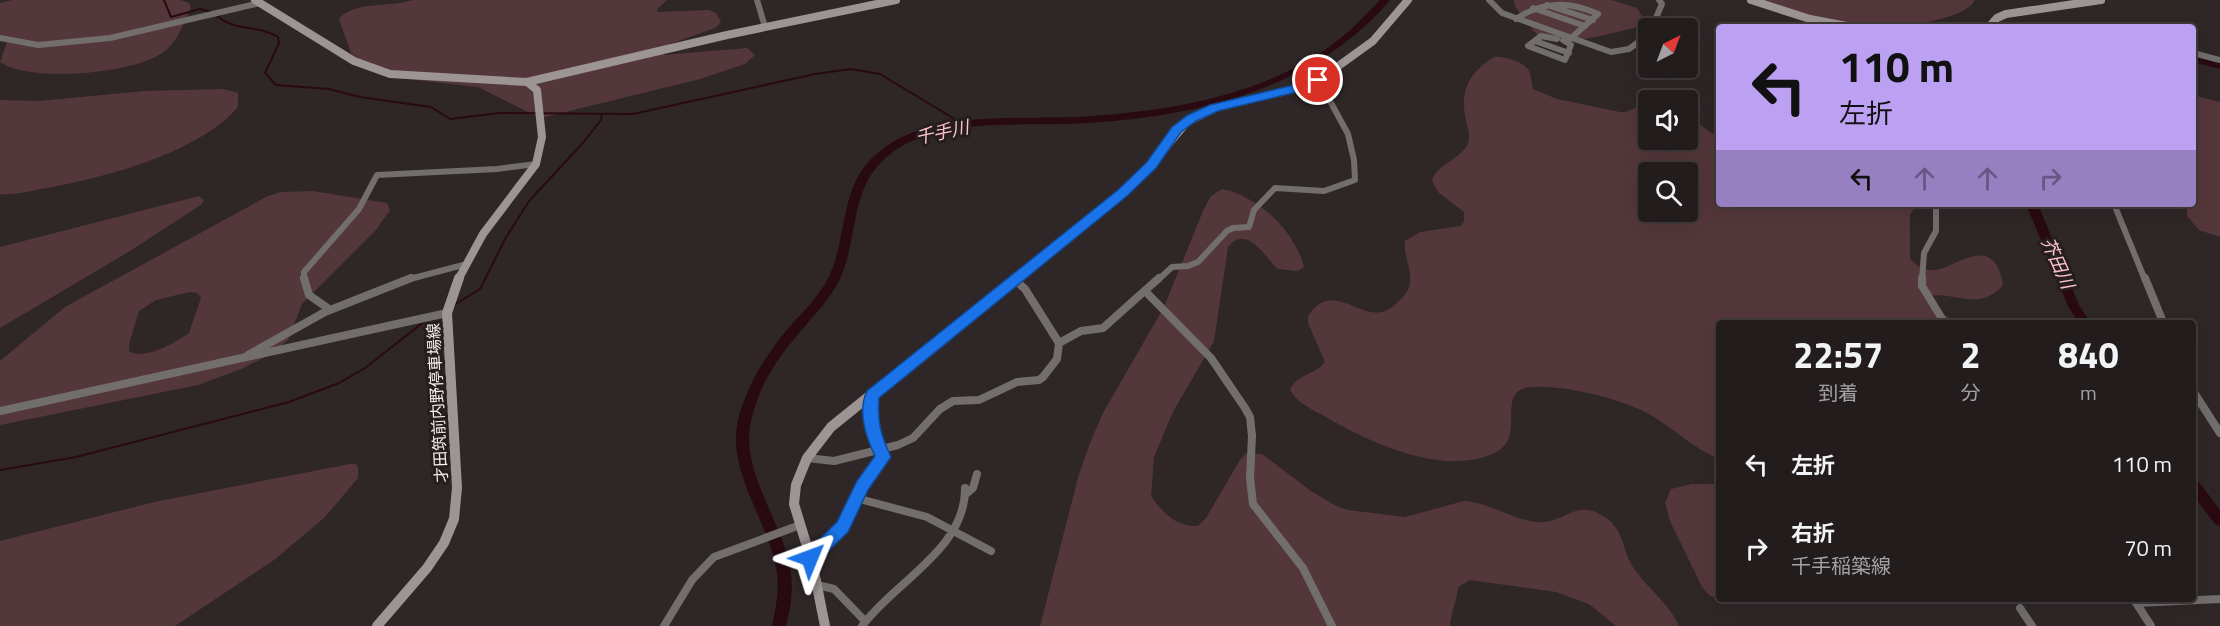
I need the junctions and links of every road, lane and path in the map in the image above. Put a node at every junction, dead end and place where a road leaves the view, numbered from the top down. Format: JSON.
{"nodes":[{"id":1,"x":757,"y":0,"type":"edge"},
{"id":2,"x":896,"y":0,"type":"edge"},
{"id":3,"x":1408,"y":0,"type":"edge"},
{"id":4,"x":1489,"y":0,"type":"edge"},
{"id":5,"x":1659,"y":0,"type":"edge"},
{"id":6,"x":1751,"y":0,"type":"edge"},
{"id":7,"x":2101,"y":0,"type":"edge"},
{"id":8,"x":257,"y":2,"type":"edge"},
{"id":9,"x":1533,"y":8,"type":"junction"},
{"id":10,"x":1656,"y":18,"type":"edge"},
{"id":11,"x":1516,"y":19,"type":"junction"},
{"id":12,"x":1836,"y":24,"type":"edge"},
{"id":13,"x":1992,"y":24,"type":"edge"},
{"id":14,"x":1585,"y":26,"type":"junction"},
{"id":15,"x":765,"y":27,"type":"junction"},
{"id":16,"x":0,"y":38,"type":"edge"},
{"id":17,"x":1565,"y":38,"type":"junction"},
{"id":18,"x":1638,"y":42,"type":"edge"},
{"id":19,"x":2196,"y":54,"type":"edge"},
{"id":20,"x":2220,"y":60,"type":"edge"},
{"id":21,"x":1318,"y":80,"type":"junction"},
{"id":22,"x":527,"y":82,"type":"junction"},
{"id":23,"x":536,"y":164,"type":"junction"},
{"id":24,"x":1936,"y":207,"type":"edge"},
{"id":25,"x":2115,"y":207,"type":"edge"},
{"id":26,"x":463,"y":265,"type":"junction"},
{"id":27,"x":1015,"y":280,"type":"junction"},
{"id":28,"x":1146,"y":291,"type":"junction"},
{"id":29,"x":329,"y":309,"type":"junction"},
{"id":30,"x":447,"y":313,"type":"junction"},
{"id":31,"x":1943,"y":320,"type":"edge"},
{"id":32,"x":2162,"y":320,"type":"edge"},
{"id":33,"x":1059,"y":342,"type":"junction"},
{"id":34,"x":243,"y":358,"type":"junction"},
{"id":35,"x":872,"y":395,"type":"junction"},
{"id":36,"x":2196,"y":396,"type":"edge"},
{"id":37,"x":0,"y":411,"type":"edge"},
{"id":38,"x":2220,"y":434,"type":"edge"},
{"id":39,"x":882,"y":450,"type":"junction"},
{"id":40,"x":807,"y":458,"type":"junction"},
{"id":41,"x":977,"y":474,"type":"dead end"},
{"id":42,"x":856,"y":498,"type":"junction"},
{"id":43,"x":800,"y":525,"type":"junction"},
{"id":44,"x":953,"y":531,"type":"junction"},
{"id":45,"x":991,"y":552,"type":"dead end"},
{"id":46,"x":810,"y":558,"type":"junction"},
{"id":47,"x":817,"y":585,"type":"junction"},
{"id":48,"x":2220,"y":599,"type":"edge"},
{"id":49,"x":2196,"y":600,"type":"edge"},
{"id":50,"x":2135,"y":602,"type":"edge"},
{"id":51,"x":2020,"y":608,"type":"dead end"},
{"id":52,"x":863,"y":624,"type":"edge"},
{"id":53,"x":377,"y":626,"type":"edge"},
{"id":54,"x":664,"y":626,"type":"edge"},
{"id":55,"x":825,"y":626,"type":"edge"},
{"id":56,"x":1332,"y":626,"type":"edge"},
{"id":57,"x":2031,"y":626,"type":"edge"},
{"id":58,"x":2151,"y":626,"type":"edge"}],
"edges":[{"from":1,"to":15,"type":"street"},
{"from":2,"to":15,"type":"main road"},
{"from":3,"to":21,"type":"main road"},
{"from":4,"to":11,"type":"street"},
{"from":5,"to":10,"type":"street"},
{"from":6,"to":12,"type":"main road"},
{"from":7,"to":13,"type":"main road"},
{"from":8,"to":16,"type":"street"},
{"from":8,"to":22,"type":"main road"},
{"from":9,"to":11,"type":"street"},
{"from":9,"to":14,"type":"street"},
{"from":9,"to":14,"type":"street"},
{"from":11,"to":17,"type":"street"},
{"from":14,"to":17,"type":"street"},
{"from":15,"to":22,"type":"main road"},
{"from":17,"to":17,"type":"street"},
{"from":17,"to":18,"type":"street"},
{"from":19,"to":20,"type":"street"},
{"from":21,"to":27,"type":"main road"},
{"from":21,"to":28,"type":"street"},
{"from":22,"to":23,"type":"main road","name":"才田筑前内野停車場線"},
{"from":23,"to":26,"type":"main road","name":"才田筑前内野停車場線"},
{"from":23,"to":29,"type":"street"},
{"from":24,"to":31,"type":"street"},
{"from":25,"to":32,"type":"street"},
{"from":26,"to":29,"type":"street"},
{"from":26,"to":30,"type":"main road","name":"才田筑前内野停車場線"},
{"from":27,"to":33,"type":"street"},
{"from":27,"to":35,"type":"main road"},
{"from":28,"to":33,"type":"street"},
{"from":28,"to":56,"type":"street"},
{"from":29,"to":34,"type":"street"},
{"from":30,"to":34,"type":"street"},
{"from":30,"to":53,"type":"main road","name":"才田筑前内野停車場線"},
{"from":33,"to":39,"type":"street"},
{"from":34,"to":37,"type":"street"},
{"from":35,"to":39,"type":"street"},
{"from":35,"to":40,"type":"main road"},
{"from":36,"to":38,"type":"street"},
{"from":39,"to":40,"type":"street"},
{"from":39,"to":42,"type":"street"},
{"from":40,"to":43,"type":"main road"},
{"from":41,"to":44,"type":"street"},
{"from":42,"to":44,"type":"street"},
{"from":42,"to":46,"type":"street"},
{"from":43,"to":46,"type":"main road"},
{"from":43,"to":54,"type":"street"},
{"from":44,"to":45,"type":"street"},
{"from":44,"to":52,"type":"street"},
{"from":46,"to":47,"type":"main road"},
{"from":47,"to":52,"type":"street"},
{"from":47,"to":55,"type":"main road"},
{"from":48,"to":49,"type":"street"},
{"from":50,"to":58,"type":"street"},
{"from":51,"to":57,"type":"street"}]}
